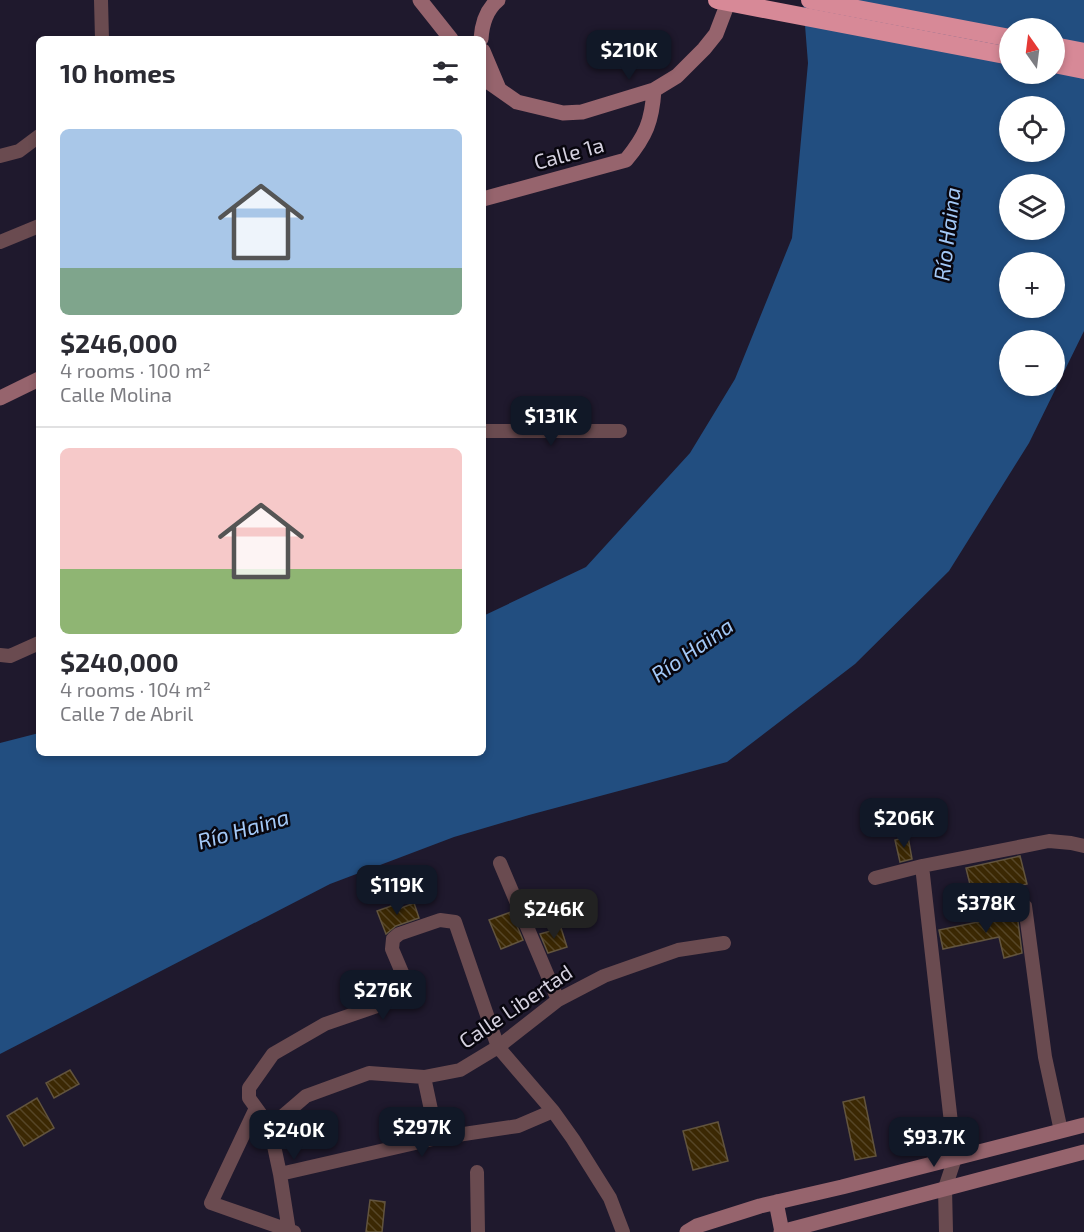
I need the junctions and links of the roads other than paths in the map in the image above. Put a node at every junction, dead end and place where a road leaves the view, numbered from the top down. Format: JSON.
{"nodes":[{"id":1,"x":100,"y":0,"type":"edge"},
{"id":2,"x":420,"y":0,"type":"edge"},
{"id":3,"x":498,"y":0,"type":"edge"},
{"id":4,"x":717,"y":0,"type":"edge"},
{"id":5,"x":729,"y":0,"type":"edge"},
{"id":6,"x":810,"y":0,"type":"edge"},
{"id":7,"x":102,"y":36,"type":"edge"},
{"id":8,"x":449,"y":36,"type":"edge"},
{"id":9,"x":482,"y":36,"type":"edge"},
{"id":10,"x":999,"y":36,"type":"edge"},
{"id":11,"x":1065,"y":48,"type":"edge"},
{"id":12,"x":1084,"y":52,"type":"edge"},
{"id":13,"x":999,"y":54,"type":"edge"},
{"id":14,"x":486,"y":58,"type":"edge"},
{"id":15,"x":1065,"y":66,"type":"edge"},
{"id":16,"x":1084,"y":70,"type":"edge"},
{"id":17,"x":486,"y":80,"type":"edge"},
{"id":18,"x":499,"y":89,"type":"junction"},
{"id":19,"x":654,"y":90,"type":"junction"},
{"id":20,"x":36,"y":138,"type":"edge"},
{"id":21,"x":0,"y":156,"type":"edge"},
{"id":22,"x":486,"y":198,"type":"edge"},
{"id":23,"x":36,"y":227,"type":"edge"},
{"id":24,"x":0,"y":242,"type":"edge"},
{"id":25,"x":36,"y":380,"type":"edge"},
{"id":26,"x":0,"y":398,"type":"edge"},
{"id":27,"x":486,"y":431,"type":"edge"},
{"id":28,"x":620,"y":431,"type":"dead end"},
{"id":29,"x":36,"y":644,"type":"edge"},
{"id":30,"x":0,"y":656,"type":"edge"},
{"id":31,"x":1084,"y":846,"type":"edge"},
{"id":32,"x":500,"y":863,"type":"dead end"},
{"id":33,"x":922,"y":866,"type":"junction"},
{"id":34,"x":875,"y":878,"type":"dead end"},
{"id":35,"x":1025,"y":906,"type":"dead end"},
{"id":36,"x":724,"y":943,"type":"dead end"},
{"id":37,"x":558,"y":999,"type":"junction"},
{"id":38,"x":498,"y":1047,"type":"junction"},
{"id":39,"x":424,"y":1077,"type":"junction"},
{"id":40,"x":256,"y":1108,"type":"junction"},
{"id":41,"x":553,"y":1111,"type":"junction"},
{"id":42,"x":1084,"y":1125,"type":"edge"},
{"id":43,"x":270,"y":1127,"type":"junction"},
{"id":44,"x":1061,"y":1131,"type":"junction"},
{"id":45,"x":437,"y":1138,"type":"junction"},
{"id":46,"x":1084,"y":1152,"type":"edge"},
{"id":47,"x":955,"y":1158,"type":"junction"},
{"id":48,"x":477,"y":1172,"type":"dead end"},
{"id":49,"x":280,"y":1174,"type":"junction"},
{"id":50,"x":945,"y":1188,"type":"junction"},
{"id":51,"x":776,"y":1202,"type":"junction"},
{"id":52,"x":729,"y":1215,"type":"junction"},
{"id":53,"x":292,"y":1231,"type":"edge"},
{"id":54,"x":478,"y":1232,"type":"edge"},
{"id":55,"x":623,"y":1232,"type":"edge"},
{"id":56,"x":687,"y":1232,"type":"edge"},
{"id":57,"x":714,"y":1232,"type":"edge"},
{"id":58,"x":781,"y":1232,"type":"edge"},
{"id":59,"x":946,"y":1232,"type":"edge"}],
"edges":[{"from":1,"to":7,"type":"street"},
{"from":2,"to":8,"type":"street"},
{"from":3,"to":9,"type":"street"},
{"from":4,"to":13,"type":"highway","bridge":true},
{"from":5,"to":19,"type":"street"},
{"from":6,"to":10,"type":"highway"},
{"from":11,"to":12,"type":"highway"},
{"from":14,"to":18,"type":"street"},
{"from":15,"to":16,"type":"highway"},
{"from":17,"to":18,"type":"street"},
{"from":18,"to":19,"type":"street"},
{"from":19,"to":22,"type":"street","name":"Calle 1a"},
{"from":20,"to":21,"type":"street"},
{"from":23,"to":24,"type":"street"},
{"from":25,"to":26,"type":"street"},
{"from":27,"to":28,"type":"street"},
{"from":29,"to":30,"type":"street"},
{"from":31,"to":33,"type":"street"},
{"from":32,"to":37,"type":"street"},
{"from":33,"to":34,"type":"street"},
{"from":33,"to":47,"type":"street"},
{"from":35,"to":44,"type":"street"},
{"from":36,"to":37,"type":"street","name":"Calle Libertad"},
{"from":37,"to":38,"type":"street","name":"Calle Libertad"},
{"from":38,"to":39,"type":"street","name":"Calle Libertad"},
{"from":38,"to":40,"type":"street"},
{"from":38,"to":41,"type":"street"},
{"from":39,"to":43,"type":"street","name":"Calle Libertad"},
{"from":39,"to":45,"type":"street"},
{"from":40,"to":43,"type":"street"},
{"from":40,"to":53,"type":"street"},
{"from":41,"to":45,"type":"street"},
{"from":41,"to":55,"type":"street"},
{"from":42,"to":44,"type":"street"},
{"from":43,"to":49,"type":"street"},
{"from":44,"to":47,"type":"street"},
{"from":45,"to":49,"type":"street"},
{"from":46,"to":50,"type":"street"},
{"from":47,"to":50,"type":"street"},
{"from":47,"to":51,"type":"street"},
{"from":48,"to":54,"type":"street"},
{"from":49,"to":53,"type":"street"},
{"from":50,"to":58,"type":"street"},
{"from":50,"to":59,"type":"street"},
{"from":51,"to":52,"type":"street"},
{"from":51,"to":58,"type":"street"},
{"from":52,"to":56,"type":"street"},
{"from":52,"to":57,"type":"street"}]}
